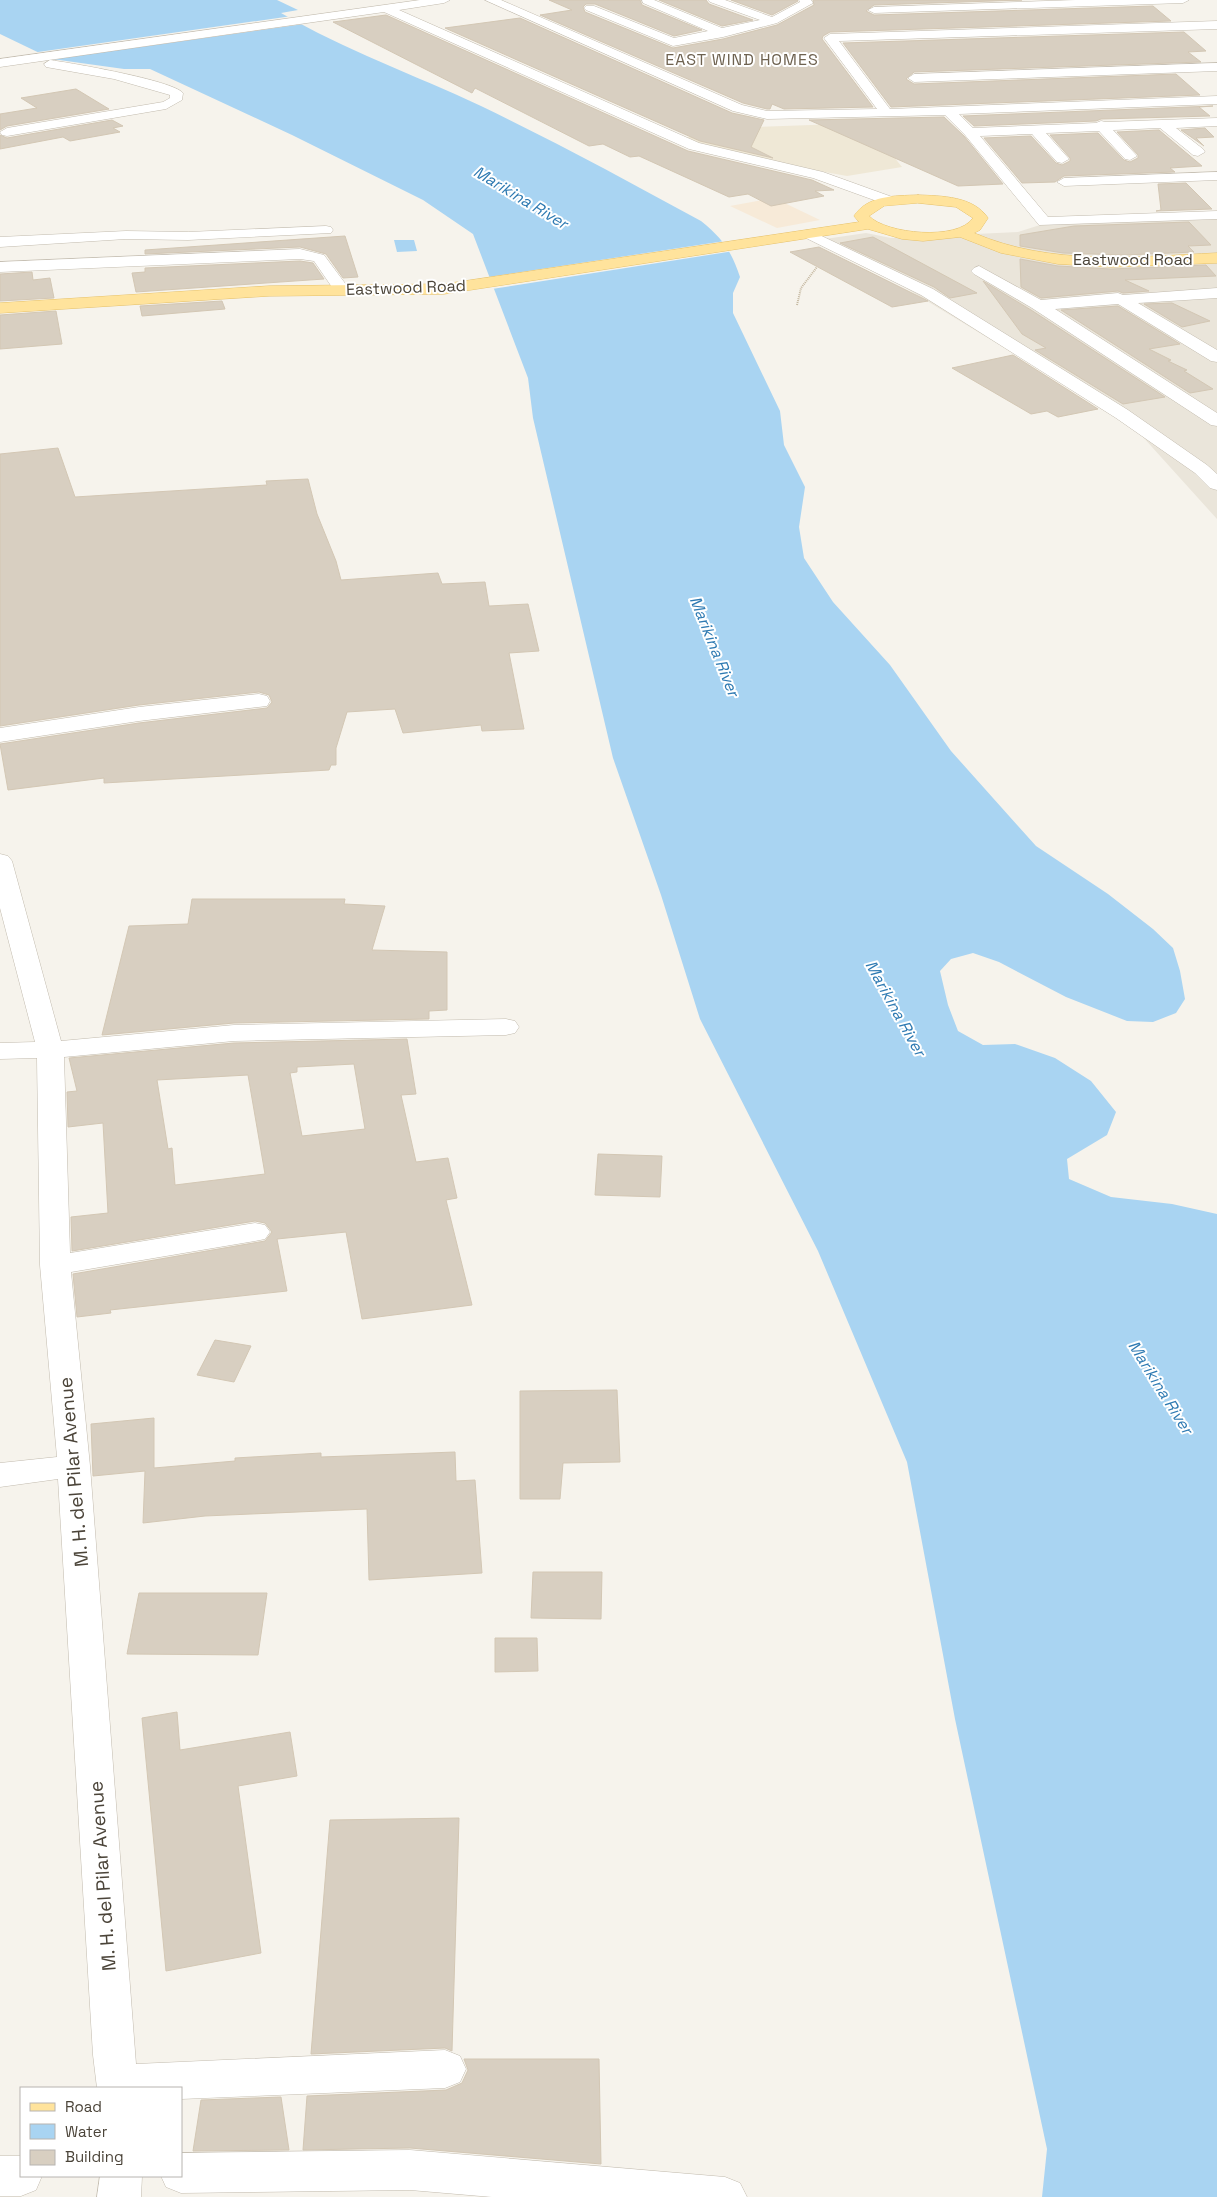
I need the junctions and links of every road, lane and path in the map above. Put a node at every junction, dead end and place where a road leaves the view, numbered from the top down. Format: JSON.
{"nodes":[{"id":1,"x":444,"y":0,"type":"edge"},
{"id":2,"x":491,"y":0,"type":"edge"},
{"id":3,"x":714,"y":0,"type":"edge"},
{"id":4,"x":805,"y":0,"type":"edge"},
{"id":5,"x":1183,"y":0,"type":"edge"},
{"id":6,"x":646,"y":1,"type":"edge"},
{"id":7,"x":331,"y":4,"type":"dead end"},
{"id":8,"x":618,"y":4,"type":"dead end"},
{"id":9,"x":385,"y":8,"type":"junction"},
{"id":10,"x":933,"y":8,"type":"junction"},
{"id":11,"x":321,"y":17,"type":"junction"},
{"id":12,"x":773,"y":21,"type":"junction"},
{"id":13,"x":1217,"y":25,"type":"edge"},
{"id":14,"x":1190,"y":26,"type":"junction"},
{"id":15,"x":1068,"y":30,"type":"junction"},
{"id":16,"x":1016,"y":31,"type":"junction"},
{"id":17,"x":723,"y":33,"type":"junction"},
{"id":18,"x":957,"y":34,"type":"junction"},
{"id":19,"x":896,"y":36,"type":"junction"},
{"id":20,"x":1205,"y":39,"type":"dead end"},
{"id":21,"x":1081,"y":41,"type":"dead end"},
{"id":22,"x":1028,"y":46,"type":"dead end"},
{"id":23,"x":969,"y":48,"type":"dead end"},
{"id":24,"x":908,"y":51,"type":"dead end"},
{"id":25,"x":5,"y":62,"type":"edge"},
{"id":26,"x":1217,"y":67,"type":"edge"},
{"id":27,"x":1179,"y":68,"type":"junction"},
{"id":28,"x":1116,"y":71,"type":"junction"},
{"id":29,"x":999,"y":74,"type":"junction"},
{"id":30,"x":1055,"y":74,"type":"junction"},
{"id":31,"x":929,"y":77,"type":"junction"},
{"id":32,"x":914,"y":78,"type":"dead end"},
{"id":33,"x":1011,"y":86,"type":"dead end"},
{"id":34,"x":1024,"y":97,"type":"dead end"},
{"id":35,"x":1217,"y":99,"type":"edge"},
{"id":36,"x":947,"y":102,"type":"junction"},
{"id":37,"x":1148,"y":103,"type":"junction"},
{"id":38,"x":1091,"y":105,"type":"junction"},
{"id":39,"x":1036,"y":108,"type":"junction"},
{"id":40,"x":886,"y":112,"type":"junction"},
{"id":41,"x":1217,"y":122,"type":"edge"},
{"id":42,"x":1163,"y":124,"type":"junction"},
{"id":43,"x":1101,"y":126,"type":"junction"},
{"id":44,"x":1035,"y":129,"type":"junction"},
{"id":45,"x":7,"y":132,"type":"dead end"},
{"id":46,"x":970,"y":132,"type":"junction"},
{"id":47,"x":1198,"y":152,"type":"dead end"},
{"id":48,"x":1130,"y":156,"type":"dead end"},
{"id":49,"x":1062,"y":159,"type":"dead end"},
{"id":50,"x":1217,"y":176,"type":"edge"},
{"id":51,"x":1142,"y":178,"type":"junction"},
{"id":52,"x":1155,"y":191,"type":"dead end"},
{"id":53,"x":1076,"y":194,"type":"dead end"},
{"id":54,"x":890,"y":201,"type":"junction"},
{"id":55,"x":1168,"y":204,"type":"dead end"},
{"id":56,"x":1089,"y":207,"type":"dead end"},
{"id":57,"x":1217,"y":216,"type":"edge"},
{"id":58,"x":1182,"y":217,"type":"junction"},
{"id":59,"x":1102,"y":220,"type":"junction"},
{"id":60,"x":868,"y":225,"type":"junction"},
{"id":61,"x":326,"y":230,"type":"dead end"},
{"id":62,"x":962,"y":233,"type":"junction"},
{"id":63,"x":809,"y":234,"type":"junction"},
{"id":64,"x":0,"y":242,"type":"edge"},
{"id":65,"x":1217,"y":258,"type":"edge"},
{"id":66,"x":0,"y":267,"type":"edge"},
{"id":67,"x":979,"y":270,"type":"dead end"},
{"id":68,"x":342,"y":290,"type":"junction"},
{"id":69,"x":1216,"y":293,"type":"edge"},
{"id":70,"x":1118,"y":298,"type":"junction"},
{"id":71,"x":1038,"y":305,"type":"junction"},
{"id":72,"x":0,"y":308,"type":"edge"},
{"id":73,"x":1217,"y":357,"type":"edge"},
{"id":74,"x":1217,"y":421,"type":"edge"},
{"id":75,"x":1217,"y":484,"type":"edge"},
{"id":76,"x":258,"y":701,"type":"dead end"},
{"id":77,"x":0,"y":735,"type":"edge"},
{"id":78,"x":0,"y":861,"type":"edge"},
{"id":79,"x":506,"y":1027,"type":"dead end"},
{"id":80,"x":50,"y":1050,"type":"junction"},
{"id":81,"x":0,"y":1051,"type":"edge"},
{"id":82,"x":255,"y":1232,"type":"dead end"},
{"id":83,"x":55,"y":1266,"type":"junction"},
{"id":84,"x":74,"y":1466,"type":"junction"},
{"id":85,"x":0,"y":1474,"type":"edge"},
{"id":86,"x":444,"y":2070,"type":"dead end"},
{"id":87,"x":118,"y":2086,"type":"edge"},
{"id":88,"x":182,"y":2174,"type":"edge"},
{"id":89,"x":0,"y":2176,"type":"edge"},
{"id":90,"x":20,"y":2176,"type":"edge"},
{"id":91,"x":121,"y":2177,"type":"edge"},
{"id":92,"x":119,"y":2197,"type":"edge"},
{"id":93,"x":725,"y":2197,"type":"edge"}],
"edges":[{"from":1,"to":9,"type":"street"},
{"from":2,"to":40,"type":"street"},
{"from":3,"to":12,"type":"street"},
{"from":4,"to":12,"type":"street"},
{"from":5,"to":10,"type":"street"},
{"from":6,"to":17,"type":"street"},
{"from":7,"to":11,"type":"street"},
{"from":8,"to":17,"type":"street"},
{"from":9,"to":11,"type":"street"},
{"from":9,"to":54,"type":"street"},
{"from":10,"to":18,"type":"street"},
{"from":10,"to":19,"type":"street"},
{"from":11,"to":25,"type":"street"},
{"from":12,"to":17,"type":"street"},
{"from":13,"to":14,"type":"street"},
{"from":14,"to":15,"type":"street"},
{"from":14,"to":20,"type":"street"},
{"from":15,"to":16,"type":"street"},
{"from":15,"to":21,"type":"street"},
{"from":16,"to":18,"type":"street"},
{"from":16,"to":22,"type":"street"},
{"from":18,"to":19,"type":"street"},
{"from":18,"to":23,"type":"street"},
{"from":19,"to":24,"type":"street"},
{"from":19,"to":40,"type":"street"},
{"from":25,"to":45,"type":"street"},
{"from":26,"to":27,"type":"street"},
{"from":27,"to":28,"type":"street"},
{"from":27,"to":35,"type":"street"},
{"from":28,"to":30,"type":"street"},
{"from":28,"to":37,"type":"street"},
{"from":29,"to":30,"type":"street"},
{"from":29,"to":31,"type":"street"},
{"from":29,"to":33,"type":"street"},
{"from":30,"to":38,"type":"street"},
{"from":31,"to":32,"type":"street"},
{"from":31,"to":36,"type":"street"},
{"from":34,"to":39,"type":"street"},
{"from":35,"to":37,"type":"street"},
{"from":36,"to":39,"type":"street"},
{"from":36,"to":40,"type":"street"},
{"from":36,"to":46,"type":"street"},
{"from":37,"to":38,"type":"street"},
{"from":38,"to":39,"type":"street"},
{"from":41,"to":42,"type":"street"},
{"from":42,"to":43,"type":"street"},
{"from":42,"to":47,"type":"street"},
{"from":43,"to":44,"type":"street"},
{"from":43,"to":48,"type":"street"},
{"from":44,"to":46,"type":"street"},
{"from":44,"to":49,"type":"street"},
{"from":46,"to":59,"type":"street"},
{"from":50,"to":51,"type":"street"},
{"from":51,"to":52,"type":"street"},
{"from":51,"to":53,"type":"street"},
{"from":54,"to":60,"type":"main road"},
{"from":54,"to":62,"type":"main road"},
{"from":55,"to":58,"type":"street"},
{"from":56,"to":59,"type":"street"},
{"from":57,"to":58,"type":"street"},
{"from":58,"to":59,"type":"street"},
{"from":60,"to":62,"type":"main road"},
{"from":60,"to":63,"type":"main road","name":"Eastwood Road"},
{"from":61,"to":64,"type":"street"},
{"from":62,"to":65,"type":"main road","name":"Eastwood Road"},
{"from":63,"to":68,"type":"main road","name":"Eastwood Road"},
{"from":63,"to":75,"type":"street"},
{"from":66,"to":68,"type":"street"},
{"from":67,"to":71,"type":"street"},
{"from":68,"to":72,"type":"main road","name":"Eastwood Road"},
{"from":69,"to":70,"type":"street"},
{"from":70,"to":71,"type":"street"},
{"from":70,"to":73,"type":"street"},
{"from":71,"to":74,"type":"street"},
{"from":76,"to":77,"type":"street"},
{"from":78,"to":80,"type":"street","name":"M. H. del Pilar Avenue"},
{"from":79,"to":80,"type":"street"},
{"from":80,"to":81,"type":"street"},
{"from":80,"to":83,"type":"street","name":"M. H. del Pilar Avenue"},
{"from":82,"to":83,"type":"street"},
{"from":83,"to":84,"type":"street","name":"M. H. del Pilar Avenue"},
{"from":84,"to":85,"type":"street"},
{"from":84,"to":87,"type":"street","name":"M. H. del Pilar Avenue"},
{"from":86,"to":87,"type":"street"},
{"from":88,"to":93,"type":"street"},
{"from":89,"to":90,"type":"street"},
{"from":91,"to":92,"type":"street"}]}
